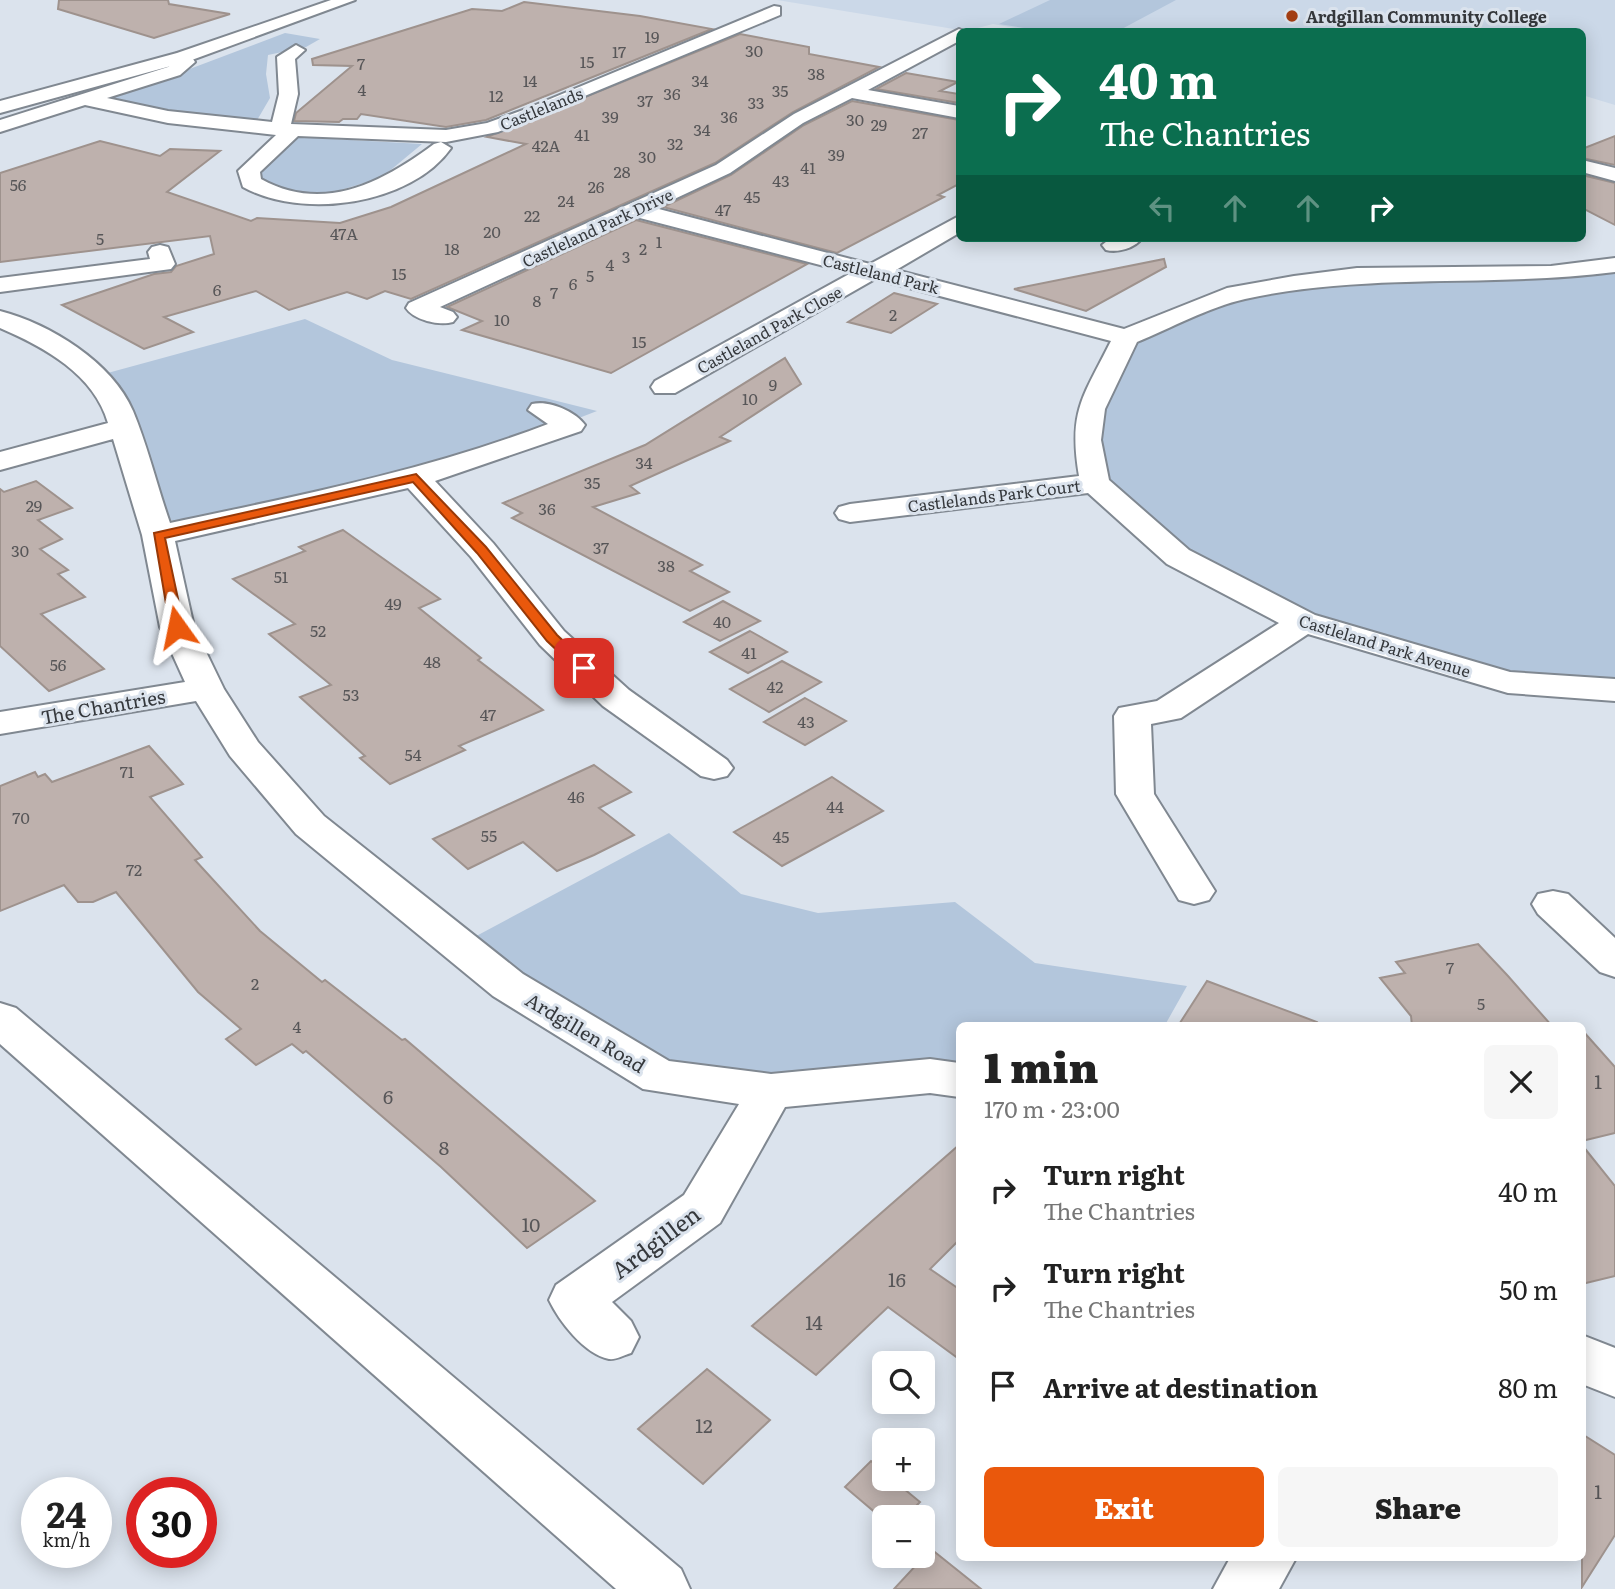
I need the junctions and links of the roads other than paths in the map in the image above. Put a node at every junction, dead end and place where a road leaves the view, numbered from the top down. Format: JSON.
{"nodes":[{"id":1,"x":347,"y":0,"type":"edge"},
{"id":2,"x":774,"y":11,"type":"dead end"},
{"id":3,"x":950,"y":46,"type":"edge"},
{"id":4,"x":285,"y":54,"type":"dead end"},
{"id":5,"x":183,"y":57,"type":"junction"},
{"id":6,"x":854,"y":93,"type":"junction"},
{"id":7,"x":87,"y":100,"type":"junction"},
{"id":8,"x":0,"y":107,"type":"edge"},
{"id":9,"x":956,"y":111,"type":"edge"},
{"id":10,"x":0,"y":126,"type":"edge"},
{"id":11,"x":286,"y":129,"type":"junction"},
{"id":12,"x":391,"y":157,"type":"dead end"},
{"id":13,"x":1586,"y":167,"type":"edge"},
{"id":14,"x":1615,"y":174,"type":"edge"},
{"id":15,"x":635,"y":210,"type":"junction"},
{"id":16,"x":956,"y":225,"type":"edge"},
{"id":17,"x":160,"y":252,"type":"dead end"},
{"id":18,"x":1615,"y":265,"type":"edge"},
{"id":19,"x":872,"y":271,"type":"junction"},
{"id":20,"x":0,"y":285,"type":"edge"},
{"id":21,"x":444,"y":317,"type":"dead end"},
{"id":22,"x":0,"y":319,"type":"edge"},
{"id":23,"x":1126,"y":337,"type":"junction"},
{"id":24,"x":665,"y":387,"type":"dead end"},
{"id":25,"x":542,"y":410,"type":"dead end"},
{"id":26,"x":122,"y":428,"type":"junction"},
{"id":27,"x":0,"y":461,"type":"edge"},
{"id":28,"x":416,"y":478,"type":"junction"},
{"id":29,"x":1095,"y":483,"type":"junction"},
{"id":30,"x":850,"y":513,"type":"dead end"},
{"id":31,"x":158,"y":535,"type":"junction"},
{"id":32,"x":1303,"y":622,"type":"junction"},
{"id":33,"x":206,"y":689,"type":"junction"},
{"id":34,"x":1615,"y":690,"type":"edge"},
{"id":35,"x":0,"y":723,"type":"edge"},
{"id":36,"x":714,"y":768,"type":"dead end"},
{"id":37,"x":1194,"y":891,"type":"dead end"},
{"id":38,"x":1553,"y":904,"type":"dead end"},
{"id":39,"x":1615,"y":962,"type":"edge"},
{"id":40,"x":0,"y":1019,"type":"edge"},
{"id":41,"x":956,"y":1080,"type":"edge"},
{"id":42,"x":771,"y":1091,"type":"junction"},
{"id":43,"x":612,"y":1338,"type":"dead end"},
{"id":44,"x":1586,"y":1360,"type":"edge"},
{"id":45,"x":1615,"y":1374,"type":"edge"},
{"id":46,"x":1264,"y":1561,"type":"edge"},
{"id":47,"x":660,"y":1589,"type":"edge"},
{"id":48,"x":1243,"y":1589,"type":"edge"}],
"edges":[{"from":1,"to":5,"type":"street"},
{"from":2,"to":11,"type":"street","name":"Castlelands"},
{"from":3,"to":6,"type":"street","name":"Castleland Park Drive"},
{"from":4,"to":11,"type":"street"},
{"from":5,"to":7,"type":"street"},
{"from":5,"to":8,"type":"street"},
{"from":6,"to":9,"type":"street"},
{"from":6,"to":15,"type":"street","name":"Castleland Park Drive"},
{"from":7,"to":10,"type":"street"},
{"from":7,"to":11,"type":"street","name":"Castlelands"},
{"from":11,"to":12,"type":"street"},
{"from":13,"to":14,"type":"street"},
{"from":15,"to":19,"type":"street","name":"Castleland Park"},
{"from":15,"to":21,"type":"street","name":"Castleland Park Drive"},
{"from":16,"to":19,"type":"street","name":"Castleland Park Close"},
{"from":17,"to":20,"type":"street"},
{"from":18,"to":23,"type":"street"},
{"from":19,"to":23,"type":"street","name":"Castleland Park"},
{"from":19,"to":24,"type":"street","name":"Castleland Park Close"},
{"from":22,"to":26,"type":"street"},
{"from":23,"to":29,"type":"street"},
{"from":25,"to":28,"type":"street"},
{"from":26,"to":27,"type":"street"},
{"from":26,"to":31,"type":"street"},
{"from":28,"to":31,"type":"street"},
{"from":28,"to":36,"type":"street"},
{"from":29,"to":30,"type":"street","name":"Castlelands Park Court"},
{"from":29,"to":32,"type":"street","name":"Castleland Park Avenue"},
{"from":31,"to":33,"type":"street"},
{"from":32,"to":34,"type":"street","name":"Castleland Park Avenue"},
{"from":32,"to":37,"type":"street"},
{"from":33,"to":35,"type":"street","name":"The Chantries"},
{"from":33,"to":42,"type":"street","name":"Ardgillen Road"},
{"from":38,"to":39,"type":"street"},
{"from":40,"to":47,"type":"street"},
{"from":41,"to":42,"type":"street","name":"Ardgillen Road"},
{"from":42,"to":43,"type":"street","name":"Ardgillen"},
{"from":44,"to":45,"type":"street"},
{"from":46,"to":48,"type":"street"}]}
